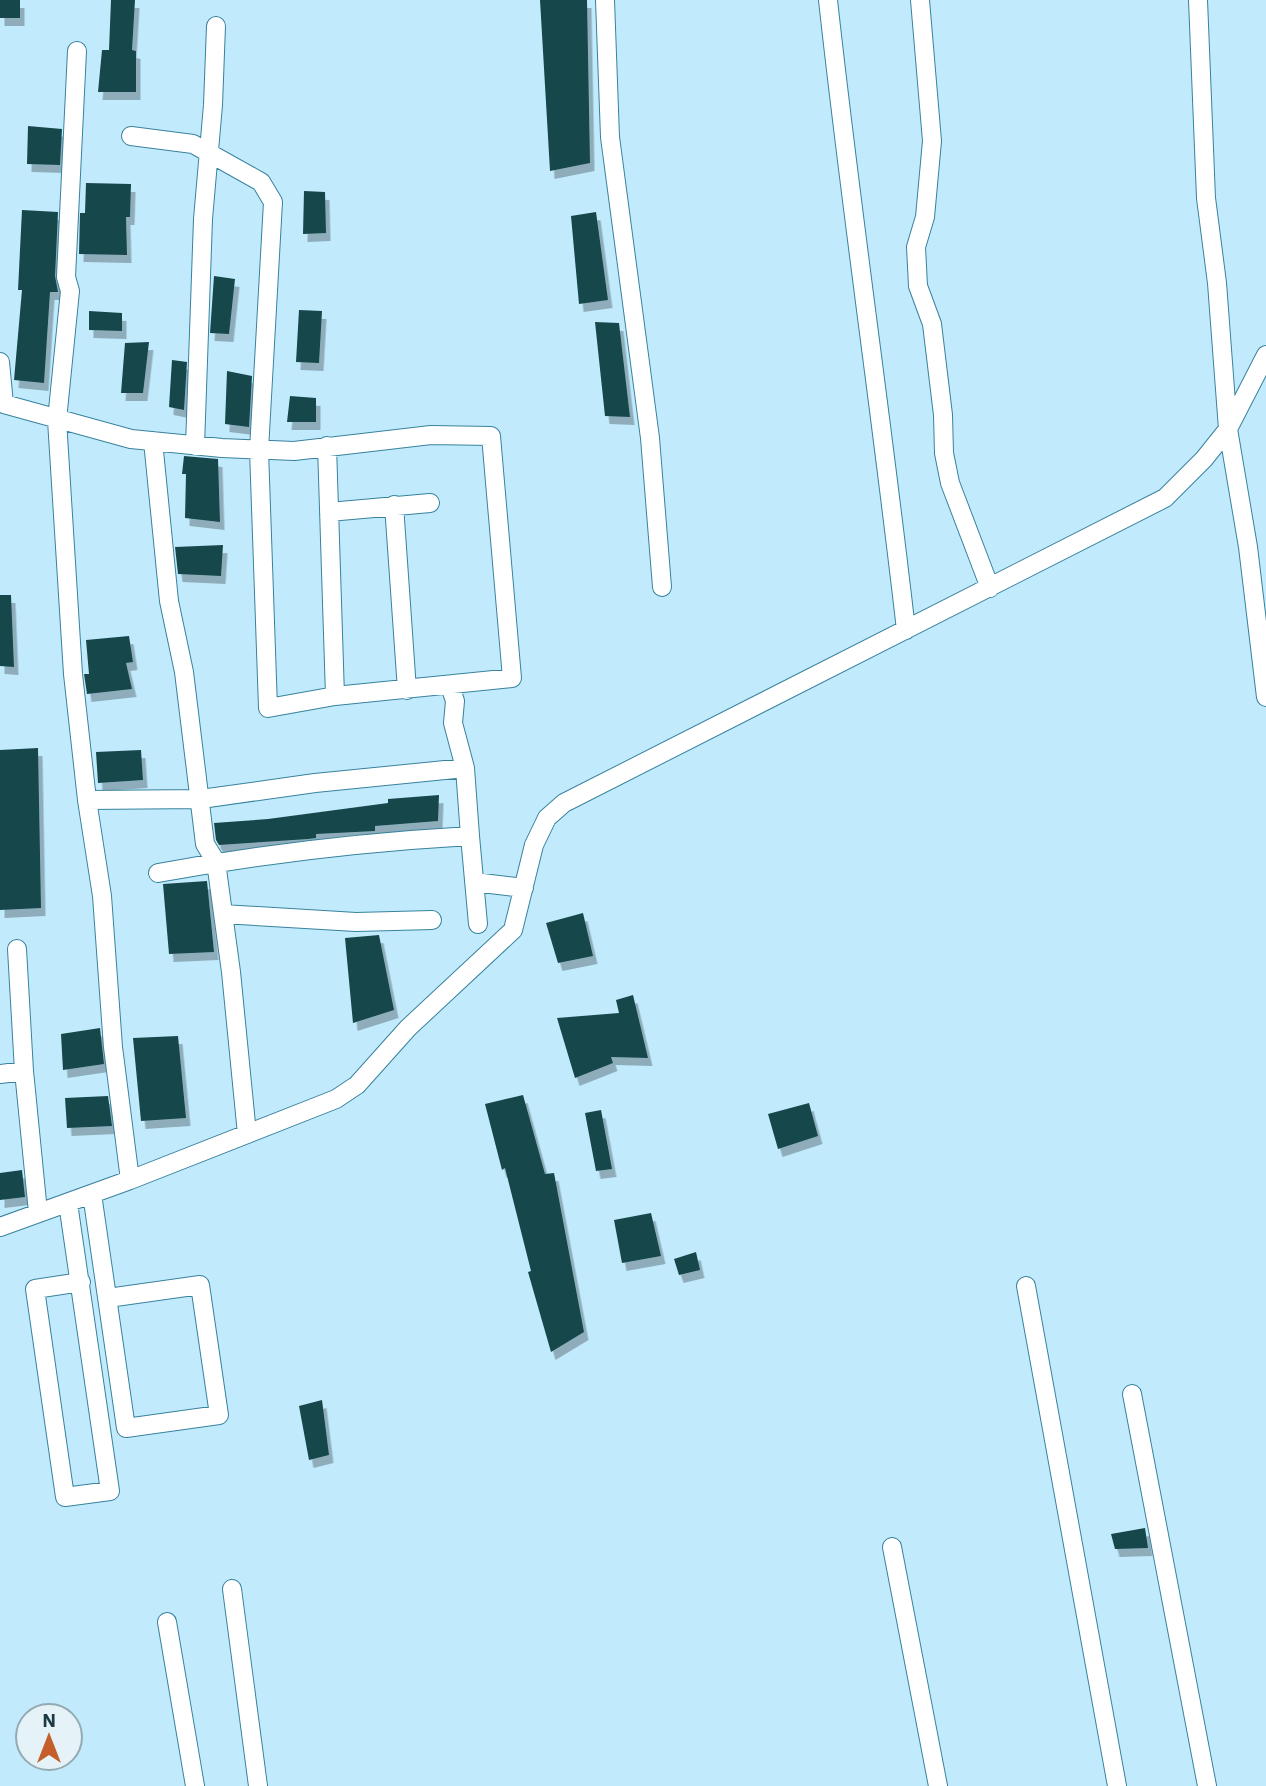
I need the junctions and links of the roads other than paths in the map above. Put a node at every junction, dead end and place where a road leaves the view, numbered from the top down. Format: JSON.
{"nodes":[{"id":1,"x":605,"y":0,"type":"edge"},
{"id":2,"x":828,"y":0,"type":"edge"},
{"id":3,"x":920,"y":0,"type":"edge"},
{"id":4,"x":1198,"y":0,"type":"edge"},
{"id":5,"x":216,"y":26,"type":"dead end"},
{"id":6,"x":77,"y":51,"type":"dead end"},
{"id":7,"x":131,"y":136,"type":"dead end"},
{"id":8,"x":209,"y":153,"type":"junction"},
{"id":9,"x":1266,"y":355,"type":"edge"},
{"id":10,"x":0,"y":362,"type":"edge"},
{"id":11,"x":57,"y":420,"type":"junction"},
{"id":12,"x":1228,"y":429,"type":"junction"},
{"id":13,"x":153,"y":441,"type":"junction"},
{"id":14,"x":195,"y":446,"type":"junction"},
{"id":15,"x":327,"y":446,"type":"junction"},
{"id":16,"x":259,"y":450,"type":"junction"},
{"id":17,"x":430,"y":503,"type":"dead end"},
{"id":18,"x":394,"y":505,"type":"junction"},
{"id":19,"x":329,"y":512,"type":"junction"},
{"id":20,"x":662,"y":587,"type":"dead end"},
{"id":21,"x":990,"y":588,"type":"junction"},
{"id":22,"x":906,"y":630,"type":"junction"},
{"id":23,"x":450,"y":686,"type":"junction"},
{"id":24,"x":407,"y":690,"type":"junction"},
{"id":25,"x":335,"y":696,"type":"junction"},
{"id":26,"x":1266,"y":697,"type":"edge"},
{"id":27,"x":465,"y":768,"type":"junction"},
{"id":28,"x":201,"y":799,"type":"junction"},
{"id":29,"x":87,"y":800,"type":"junction"},
{"id":30,"x":470,"y":836,"type":"junction"},
{"id":31,"x":216,"y":862,"type":"junction"},
{"id":32,"x":158,"y":873,"type":"dead end"},
{"id":33,"x":474,"y":882,"type":"junction"},
{"id":34,"x":524,"y":888,"type":"junction"},
{"id":35,"x":223,"y":914,"type":"junction"},
{"id":36,"x":432,"y":920,"type":"dead end"},
{"id":37,"x":478,"y":924,"type":"dead end"},
{"id":38,"x":17,"y":949,"type":"dead end"},
{"id":39,"x":24,"y":1071,"type":"junction"},
{"id":40,"x":0,"y":1074,"type":"edge"},
{"id":41,"x":247,"y":1134,"type":"junction"},
{"id":42,"x":130,"y":1180,"type":"junction"},
{"id":43,"x":92,"y":1194,"type":"junction"},
{"id":44,"x":68,"y":1203,"type":"junction"},
{"id":45,"x":38,"y":1212,"type":"junction"},
{"id":46,"x":0,"y":1227,"type":"edge"},
{"id":47,"x":81,"y":1282,"type":"junction"},
{"id":48,"x":1026,"y":1286,"type":"dead end"},
{"id":49,"x":108,"y":1298,"type":"junction"},
{"id":50,"x":1132,"y":1394,"type":"dead end"},
{"id":51,"x":892,"y":1547,"type":"dead end"},
{"id":52,"x":232,"y":1589,"type":"dead end"},
{"id":53,"x":167,"y":1622,"type":"dead end"},
{"id":54,"x":195,"y":1786,"type":"edge"},
{"id":55,"x":258,"y":1786,"type":"edge"},
{"id":56,"x":938,"y":1786,"type":"edge"},
{"id":57,"x":1117,"y":1786,"type":"edge"},
{"id":58,"x":1207,"y":1786,"type":"edge"}],
"edges":[{"from":1,"to":20,"type":"street"},
{"from":2,"to":22,"type":"street"},
{"from":3,"to":21,"type":"street"},
{"from":4,"to":12,"type":"street"},
{"from":5,"to":8,"type":"street"},
{"from":6,"to":11,"type":"street"},
{"from":7,"to":8,"type":"street"},
{"from":8,"to":14,"type":"street"},
{"from":8,"to":16,"type":"street"},
{"from":9,"to":12,"type":"street"},
{"from":10,"to":11,"type":"street"},
{"from":11,"to":13,"type":"street"},
{"from":11,"to":29,"type":"street"},
{"from":12,"to":21,"type":"street"},
{"from":12,"to":26,"type":"street"},
{"from":13,"to":14,"type":"street"},
{"from":13,"to":28,"type":"street"},
{"from":14,"to":16,"type":"street"},
{"from":15,"to":16,"type":"street"},
{"from":15,"to":19,"type":"street"},
{"from":15,"to":23,"type":"street"},
{"from":16,"to":25,"type":"street"},
{"from":17,"to":18,"type":"street"},
{"from":18,"to":19,"type":"street"},
{"from":18,"to":24,"type":"street"},
{"from":19,"to":25,"type":"street"},
{"from":21,"to":22,"type":"street"},
{"from":22,"to":34,"type":"street"},
{"from":23,"to":24,"type":"street"},
{"from":23,"to":27,"type":"street"},
{"from":24,"to":25,"type":"street"},
{"from":27,"to":28,"type":"street"},
{"from":27,"to":30,"type":"street"},
{"from":28,"to":29,"type":"street"},
{"from":28,"to":31,"type":"street"},
{"from":29,"to":42,"type":"street"},
{"from":30,"to":31,"type":"street"},
{"from":30,"to":33,"type":"street"},
{"from":31,"to":32,"type":"street"},
{"from":31,"to":35,"type":"street"},
{"from":33,"to":34,"type":"street"},
{"from":33,"to":37,"type":"street"},
{"from":34,"to":41,"type":"street"},
{"from":35,"to":36,"type":"street"},
{"from":35,"to":41,"type":"street"},
{"from":38,"to":39,"type":"street"},
{"from":39,"to":40,"type":"street"},
{"from":39,"to":45,"type":"street"},
{"from":41,"to":42,"type":"street"},
{"from":42,"to":43,"type":"street"},
{"from":43,"to":44,"type":"street"},
{"from":43,"to":49,"type":"street"},
{"from":44,"to":45,"type":"street"},
{"from":44,"to":47,"type":"street"},
{"from":45,"to":46,"type":"street"},
{"from":47,"to":47,"type":"street"},
{"from":48,"to":57,"type":"street"},
{"from":49,"to":49,"type":"street"},
{"from":50,"to":58,"type":"street"},
{"from":51,"to":56,"type":"street"},
{"from":52,"to":55,"type":"street"},
{"from":53,"to":54,"type":"street"}]}
